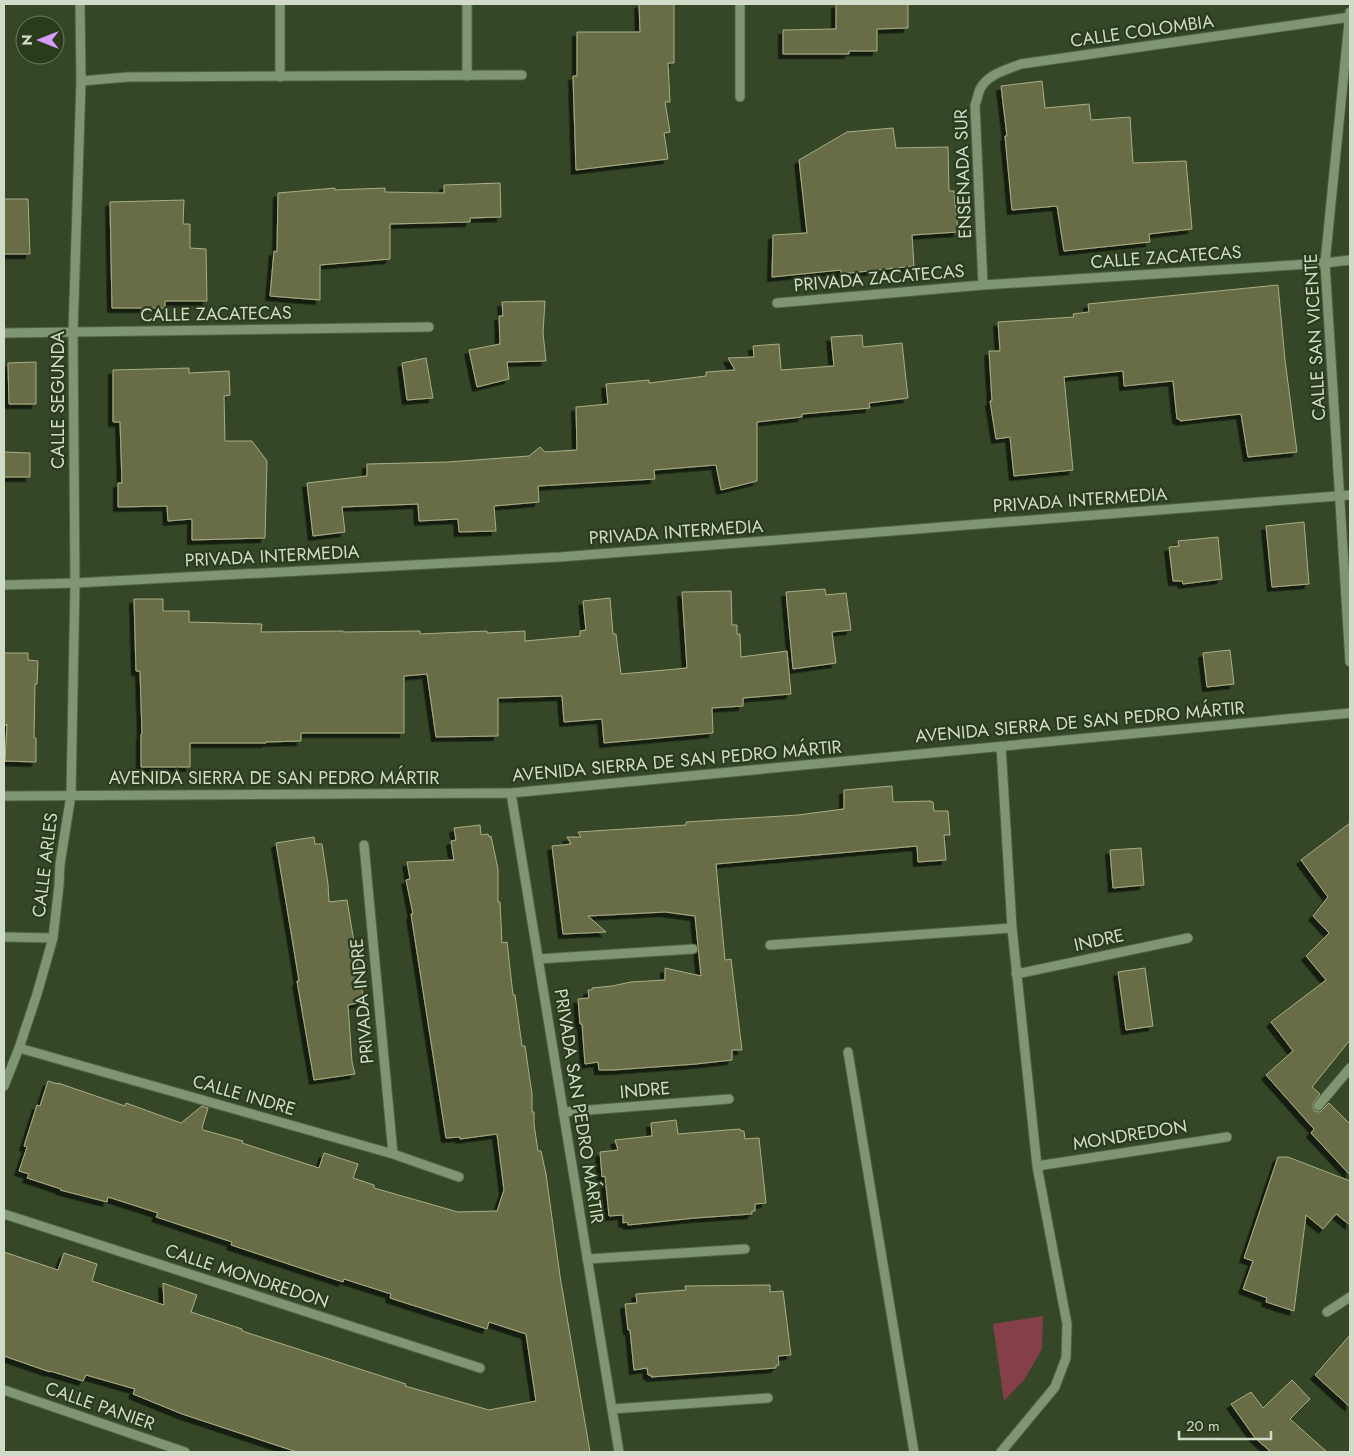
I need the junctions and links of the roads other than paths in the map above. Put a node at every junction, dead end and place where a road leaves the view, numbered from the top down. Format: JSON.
{"nodes":[{"id":1,"x":80,"y":4,"type":"edge"},
{"id":2,"x":280,"y":4,"type":"edge"},
{"id":3,"x":467,"y":4,"type":"edge"},
{"id":4,"x":740,"y":4,"type":"edge"},
{"id":5,"x":1350,"y":15,"type":"edge"},
{"id":6,"x":1000,"y":72,"type":"joint"},
{"id":7,"x":522,"y":75,"type":"dead end"},
{"id":8,"x":467,"y":76,"type":"junction"},
{"id":9,"x":280,"y":77,"type":"junction"},
{"id":10,"x":81,"y":81,"type":"junction"},
{"id":11,"x":740,"y":98,"type":"dead end"},
{"id":12,"x":1350,"y":260,"type":"edge"},
{"id":13,"x":1325,"y":263,"type":"junction"},
{"id":14,"x":983,"y":285,"type":"junction"},
{"id":15,"x":777,"y":303,"type":"dead end"},
{"id":16,"x":429,"y":327,"type":"dead end"},
{"id":17,"x":4,"y":333,"type":"edge"},
{"id":18,"x":73,"y":333,"type":"junction"},
{"id":19,"x":1350,"y":495,"type":"edge"},
{"id":20,"x":1339,"y":496,"type":"junction"},
{"id":21,"x":75,"y":583,"type":"junction"},
{"id":22,"x":4,"y":585,"type":"edge"},
{"id":23,"x":1350,"y":662,"type":"edge"},
{"id":24,"x":1350,"y":714,"type":"edge"},
{"id":25,"x":1000,"y":746,"type":"junction"},
{"id":26,"x":511,"y":793,"type":"junction"},
{"id":27,"x":71,"y":795,"type":"junction"},
{"id":28,"x":4,"y":796,"type":"edge"},
{"id":29,"x":364,"y":845,"type":"dead end"},
{"id":30,"x":1012,"y":928,"type":"junction"},
{"id":31,"x":4,"y":937,"type":"edge"},
{"id":32,"x":53,"y":938,"type":"junction"},
{"id":33,"x":1188,"y":938,"type":"dead end"},
{"id":34,"x":770,"y":945,"type":"dead end"},
{"id":35,"x":693,"y":949,"type":"dead end"},
{"id":36,"x":538,"y":959,"type":"junction"},
{"id":37,"x":1016,"y":974,"type":"junction"},
{"id":38,"x":19,"y":1048,"type":"junction"},
{"id":39,"x":848,"y":1052,"type":"dead end"},
{"id":40,"x":1350,"y":1068,"type":"edge"},
{"id":41,"x":4,"y":1086,"type":"edge"},
{"id":42,"x":728,"y":1099,"type":"dead end"},
{"id":43,"x":1318,"y":1106,"type":"dead end"},
{"id":44,"x":563,"y":1112,"type":"junction"},
{"id":45,"x":1227,"y":1137,"type":"dead end"},
{"id":46,"x":393,"y":1154,"type":"junction"},
{"id":47,"x":1038,"y":1166,"type":"junction"},
{"id":48,"x":459,"y":1177,"type":"dead end"},
{"id":49,"x":4,"y":1214,"type":"edge"},
{"id":50,"x":746,"y":1249,"type":"dead end"},
{"id":51,"x":587,"y":1259,"type":"junction"},
{"id":52,"x":1350,"y":1297,"type":"edge"},
{"id":53,"x":1327,"y":1312,"type":"dead end"},
{"id":54,"x":480,"y":1368,"type":"dead end"},
{"id":55,"x":4,"y":1390,"type":"edge"},
{"id":56,"x":768,"y":1398,"type":"dead end"},
{"id":57,"x":612,"y":1409,"type":"junction"},
{"id":58,"x":185,"y":1452,"type":"edge"},
{"id":59,"x":619,"y":1452,"type":"edge"},
{"id":60,"x":914,"y":1452,"type":"edge"},
{"id":61,"x":1001,"y":1452,"type":"edge"}],
"edges":[{"from":1,"to":10,"type":"street","name":"CALLE SEGUNDA"},
{"from":2,"to":9,"type":"street"},
{"from":3,"to":8,"type":"street"},
{"from":4,"to":11,"type":"street"},
{"from":5,"to":6,"type":"street","name":"CALLE COLOMBIA"},
{"from":5,"to":13,"type":"street","name":"CALLE SAN VICENTE"},
{"from":6,"to":14,"type":"street","name":"ENSENADA SUR"},
{"from":7,"to":8,"type":"street"},
{"from":8,"to":9,"type":"street"},
{"from":9,"to":10,"type":"street"},
{"from":10,"to":18,"type":"street","name":"CALLE SEGUNDA"},
{"from":12,"to":13,"type":"street","name":"CALLE ZACATECAS"},
{"from":13,"to":14,"type":"street","name":"CALLE ZACATECAS"},
{"from":13,"to":20,"type":"street","name":"CALLE SAN VICENTE"},
{"from":14,"to":15,"type":"street","name":"PRIVADA ZACATECAS"},
{"from":16,"to":18,"type":"street","name":"CALLE ZACATECAS"},
{"from":17,"to":18,"type":"street","name":"CALLE ZACATECAS"},
{"from":18,"to":21,"type":"street","name":"CALLE SEGUNDA"},
{"from":19,"to":20,"type":"street","name":"PRIVADA INTERMEDIA"},
{"from":20,"to":21,"type":"street","name":"PRIVADA INTERMEDIA"},
{"from":20,"to":23,"type":"street","name":"CALLE SAN VICENTE"},
{"from":21,"to":22,"type":"street","name":"PRIVADA INTERMEDIA"},
{"from":21,"to":27,"type":"street","name":"CALLE SEGUNDA"},
{"from":24,"to":25,"type":"street","name":"AVENIDA SIERRA DE SAN PEDRO MÁRTIR"},
{"from":25,"to":26,"type":"street","name":"AVENIDA SIERRA DE SAN PEDRO MÁRTIR"},
{"from":25,"to":30,"type":"street"},
{"from":26,"to":27,"type":"street","name":"AVENIDA SIERRA DE SAN PEDRO MÁRTIR"},
{"from":26,"to":36,"type":"street","name":"PRIVADA SAN PEDRO MÁRTIR"},
{"from":27,"to":28,"type":"street","name":"AVENIDA SIERRA DE SAN PEDRO MÁRTIR"},
{"from":27,"to":32,"type":"street","name":"CALLE ARLES"},
{"from":29,"to":46,"type":"street","name":"PRIVADA INDRE"},
{"from":30,"to":34,"type":"street"},
{"from":30,"to":37,"type":"street"},
{"from":31,"to":32,"type":"street","name":"CALLE ARLES"},
{"from":32,"to":38,"type":"street","name":"CALLE ARLES"},
{"from":33,"to":37,"type":"street","name":"INDRE"},
{"from":35,"to":36,"type":"street"},
{"from":36,"to":44,"type":"street","name":"PRIVADA SAN PEDRO MÁRTIR"},
{"from":37,"to":47,"type":"street"},
{"from":38,"to":41,"type":"street","name":"CALLE ARLES"},
{"from":38,"to":46,"type":"street","name":"CALLE INDRE"},
{"from":39,"to":60,"type":"street"},
{"from":40,"to":43,"type":"street"},
{"from":42,"to":44,"type":"street","name":"INDRE"},
{"from":44,"to":51,"type":"street","name":"PRIVADA SAN PEDRO MÁRTIR"},
{"from":45,"to":47,"type":"street","name":"MONDREDON"},
{"from":46,"to":48,"type":"street","name":"CALLE INDRE"},
{"from":47,"to":61,"type":"street"},
{"from":49,"to":54,"type":"street","name":"CALLE MONDREDON"},
{"from":50,"to":51,"type":"street"},
{"from":51,"to":57,"type":"street","name":"PRIVADA SAN PEDRO MÁRTIR"},
{"from":52,"to":53,"type":"street"},
{"from":55,"to":58,"type":"street","name":"CALLE PANIER"},
{"from":56,"to":57,"type":"street"},
{"from":57,"to":59,"type":"street","name":"PRIVADA SAN PEDRO MÁRTIR"}]}
